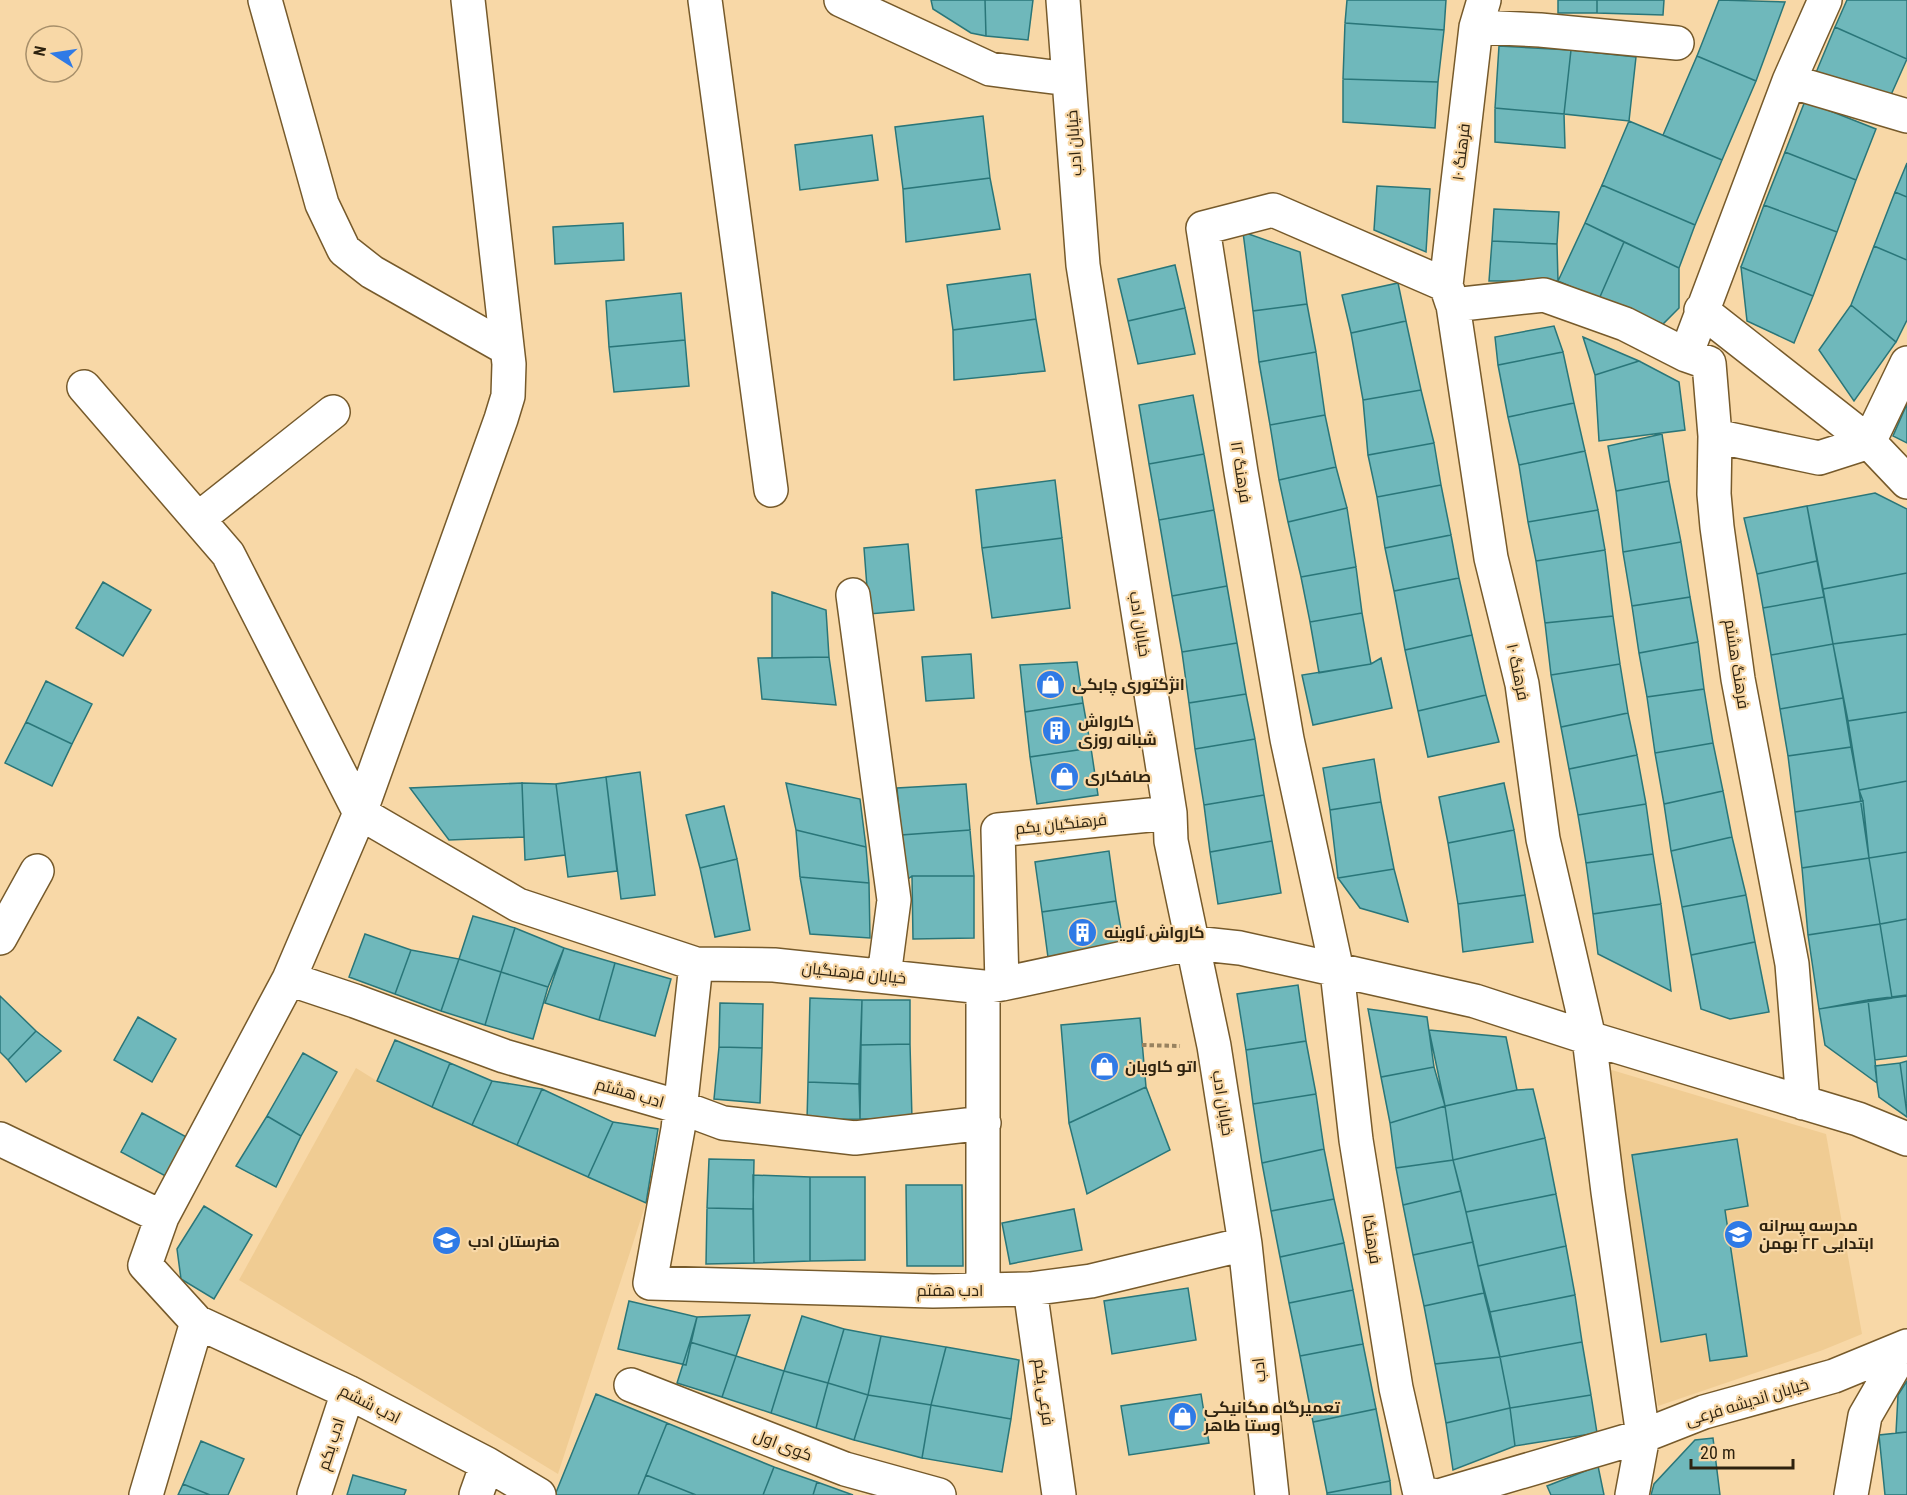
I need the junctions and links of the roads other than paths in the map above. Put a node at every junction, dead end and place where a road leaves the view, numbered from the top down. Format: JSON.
{"nodes":[{"id":1,"x":265,"y":0,"type":"edge"},
{"id":2,"x":468,"y":0,"type":"edge"},
{"id":3,"x":705,"y":0,"type":"edge"},
{"id":4,"x":1063,"y":0,"type":"edge"},
{"id":5,"x":1825,"y":0,"type":"edge"},
{"id":6,"x":850,"y":2,"type":"edge"},
{"id":7,"x":1480,"y":13,"type":"edge"},
{"id":8,"x":1677,"y":43,"type":"dead end"},
{"id":9,"x":1069,"y":79,"type":"junction"},
{"id":10,"x":1789,"y":81,"type":"junction"},
{"id":11,"x":1907,"y":116,"type":"edge"},
{"id":12,"x":1449,"y":295,"type":"junction"},
{"id":13,"x":1701,"y":310,"type":"junction"},
{"id":14,"x":506,"y":348,"type":"junction"},
{"id":15,"x":1686,"y":355,"type":"junction"},
{"id":16,"x":1907,"y":363,"type":"edge"},
{"id":17,"x":84,"y":387,"type":"dead end"},
{"id":18,"x":333,"y":412,"type":"dead end"},
{"id":19,"x":1715,"y":436,"type":"junction"},
{"id":20,"x":1869,"y":442,"type":"junction"},
{"id":21,"x":1907,"y":482,"type":"edge"},
{"id":22,"x":771,"y":490,"type":"dead end"},
{"id":23,"x":198,"y":519,"type":"junction"},
{"id":24,"x":853,"y":596,"type":"dead end"},
{"id":25,"x":360,"y":813,"type":"junction"},
{"id":26,"x":1170,"y":813,"type":"junction"},
{"id":27,"x":37,"y":871,"type":"dead end"},
{"id":28,"x":0,"y":938,"type":"edge"},
{"id":29,"x":1194,"y":943,"type":"junction"},
{"id":30,"x":696,"y":964,"type":"junction"},
{"id":31,"x":1338,"y":970,"type":"junction"},
{"id":32,"x":885,"y":976,"type":"junction"},
{"id":33,"x":289,"y":979,"type":"junction"},
{"id":34,"x":993,"y":985,"type":"junction"},
{"id":35,"x":1589,"y":1038,"type":"junction"},
{"id":36,"x":1803,"y":1103,"type":"junction"},
{"id":37,"x":681,"y":1107,"type":"junction"},
{"id":38,"x":984,"y":1123,"type":"junction"},
{"id":39,"x":0,"y":1139,"type":"edge"},
{"id":40,"x":1907,"y":1139,"type":"edge"},
{"id":41,"x":162,"y":1217,"type":"junction"},
{"id":42,"x":1245,"y":1244,"type":"junction"},
{"id":43,"x":1030,"y":1289,"type":"junction"},
{"id":44,"x":984,"y":1290,"type":"junction"},
{"id":45,"x":197,"y":1322,"type":"junction"},
{"id":46,"x":1906,"y":1347,"type":"edge"},
{"id":47,"x":631,"y":1385,"type":"dead end"},
{"id":48,"x":348,"y":1392,"type":"junction"},
{"id":49,"x":1643,"y":1436,"type":"junction"},
{"id":50,"x":487,"y":1464,"type":"junction"},
{"id":51,"x":146,"y":1495,"type":"edge"},
{"id":52,"x":314,"y":1495,"type":"edge"},
{"id":53,"x":476,"y":1495,"type":"edge"},
{"id":54,"x":539,"y":1495,"type":"edge"},
{"id":55,"x":939,"y":1495,"type":"edge"},
{"id":56,"x":1059,"y":1495,"type":"edge"},
{"id":57,"x":1272,"y":1495,"type":"edge"},
{"id":58,"x":1432,"y":1495,"type":"edge"},
{"id":59,"x":1442,"y":1495,"type":"edge"},
{"id":60,"x":1632,"y":1495,"type":"edge"},
{"id":61,"x":1851,"y":1495,"type":"edge"}],
"edges":[{"from":1,"to":14,"type":"street"},
{"from":2,"to":14,"type":"street"},
{"from":3,"to":22,"type":"street"},
{"from":4,"to":9,"type":"street","name":"خیابان ادب"},
{"from":5,"to":10,"type":"street"},
{"from":6,"to":9,"type":"street"},
{"from":7,"to":8,"type":"street"},
{"from":7,"to":12,"type":"street","name":"فرهنگ ۱۰"},
{"from":9,"to":26,"type":"street","name":"خیابان ادب"},
{"from":10,"to":11,"type":"street"},
{"from":10,"to":13,"type":"street"},
{"from":12,"to":15,"type":"street"},
{"from":12,"to":31,"type":"street","name":"فرهنگ ۱۲"},
{"from":12,"to":35,"type":"street","name":"فرهنگ ۱۰"},
{"from":13,"to":15,"type":"street"},
{"from":13,"to":20,"type":"street"},
{"from":14,"to":25,"type":"street"},
{"from":15,"to":19,"type":"street"},
{"from":16,"to":20,"type":"street"},
{"from":17,"to":23,"type":"street"},
{"from":18,"to":23,"type":"street"},
{"from":19,"to":20,"type":"street"},
{"from":19,"to":36,"type":"street","name":"فرهنگ هشتم"},
{"from":20,"to":21,"type":"street"},
{"from":23,"to":25,"type":"street"},
{"from":24,"to":32,"type":"street"},
{"from":25,"to":30,"type":"street","name":"خیابان فرهنگیان"},
{"from":25,"to":33,"type":"street"},
{"from":26,"to":29,"type":"street","name":"خیابان ادب"},
{"from":26,"to":34,"type":"street","name":"فرهنگیان یکم"},
{"from":27,"to":28,"type":"street"},
{"from":29,"to":31,"type":"street","name":"خیابان فرهنگیان"},
{"from":29,"to":34,"type":"street","name":"خیابان فرهنگیان"},
{"from":29,"to":42,"type":"street","name":"خیابان ادب"},
{"from":30,"to":32,"type":"street","name":"خیابان فرهنگیان"},
{"from":30,"to":37,"type":"street"},
{"from":31,"to":35,"type":"street","name":"خیابان فرهنگیان"},
{"from":31,"to":58,"type":"street","name":"فرهنگ۱"},
{"from":32,"to":34,"type":"street","name":"خیابان فرهنگیان"},
{"from":33,"to":37,"type":"street","name":"ادب هشتم"},
{"from":33,"to":41,"type":"street"},
{"from":34,"to":38,"type":"street"},
{"from":35,"to":36,"type":"street","name":"خیابان فرهنگیان"},
{"from":35,"to":49,"type":"street","name":"فرهنگ ۱۰"},
{"from":36,"to":40,"type":"street","name":"خیابان فرهنگیان"},
{"from":37,"to":38,"type":"street","name":"ادب هشتم"},
{"from":37,"to":44,"type":"street","name":"ادب هفتم"},
{"from":38,"to":44,"type":"street"},
{"from":39,"to":41,"type":"street"},
{"from":41,"to":45,"type":"street"},
{"from":42,"to":43,"type":"street","name":"ادب هفتم"},
{"from":42,"to":57,"type":"street","name":"ادب"},
{"from":43,"to":44,"type":"street","name":"ادب هفتم"},
{"from":43,"to":56,"type":"street","name":"فرعی یکم"},
{"from":45,"to":48,"type":"street","name":"ادب ششم"},
{"from":45,"to":51,"type":"street"},
{"from":46,"to":49,"type":"street","name":"خیابان اندیشه فرعی"},
{"from":46,"to":61,"type":"street"},
{"from":47,"to":55,"type":"street","name":"کوی اول"},
{"from":48,"to":50,"type":"street","name":"ادب ششم"},
{"from":48,"to":52,"type":"street","name":"ادب یکم"},
{"from":49,"to":59,"type":"street"},
{"from":49,"to":60,"type":"street"},
{"from":50,"to":53,"type":"street"},
{"from":50,"to":54,"type":"street","name":"ادب ششم"}]}
